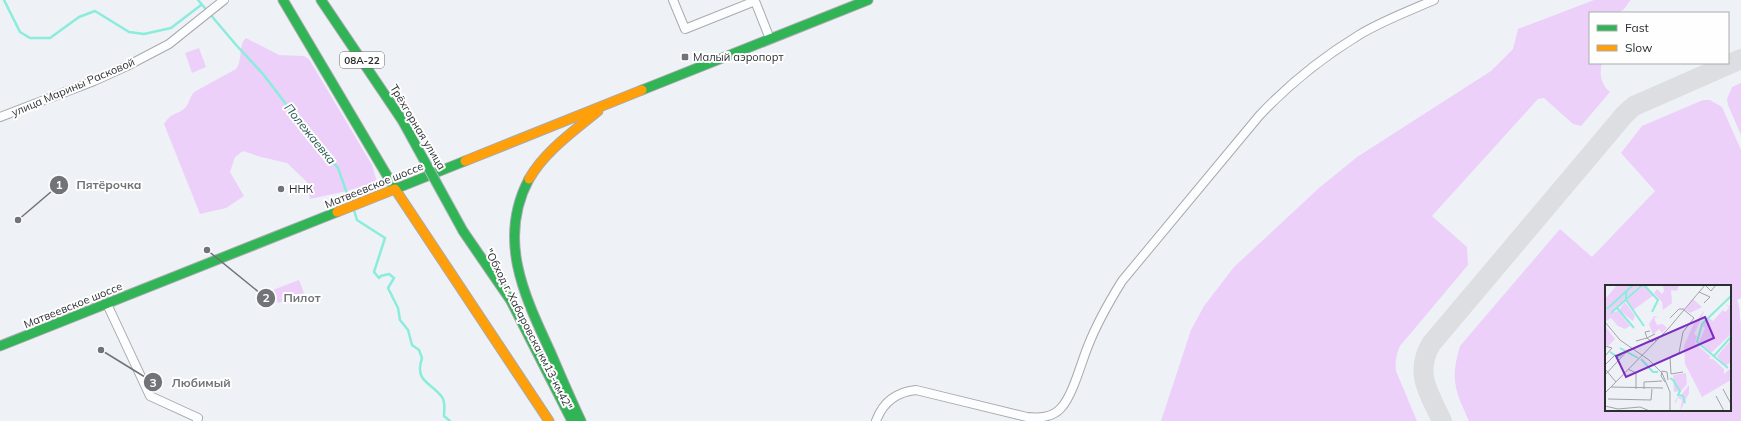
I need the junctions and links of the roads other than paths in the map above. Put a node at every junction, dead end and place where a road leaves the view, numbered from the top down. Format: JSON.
{"nodes":[{"id":1,"x":224,"y":0,"type":"edge"},
{"id":2,"x":283,"y":0,"type":"edge"},
{"id":3,"x":321,"y":0,"type":"edge"},
{"id":4,"x":673,"y":0,"type":"edge"},
{"id":5,"x":868,"y":0,"type":"edge"},
{"id":6,"x":1434,"y":0,"type":"edge"},
{"id":7,"x":770,"y":39,"type":"junction"},
{"id":8,"x":605,"y":105,"type":"junction"},
{"id":9,"x":0,"y":117,"type":"edge"},
{"id":10,"x":395,"y":189,"type":"junction"},
{"id":11,"x":475,"y":250,"type":"junction"},
{"id":12,"x":106,"y":304,"type":"junction"},
{"id":13,"x":0,"y":346,"type":"edge"},
{"id":14,"x":197,"y":421,"type":"edge"},
{"id":15,"x":549,"y":421,"type":"edge"},
{"id":16,"x":563,"y":421,"type":"edge"},
{"id":17,"x":572,"y":421,"type":"edge"},
{"id":18,"x":581,"y":421,"type":"edge"},
{"id":19,"x":876,"y":421,"type":"edge"}],
"edges":[{"from":1,"to":9,"type":"street","name":"улица Марины Расковой"},
{"from":2,"to":10,"type":"main road"},
{"from":3,"to":11,"type":"main road","name":"Трёхгорная улица","number":"08А-22","bridge":true},
{"from":4,"to":7,"type":"street"},
{"from":5,"to":7,"type":"main road","name":"Матвеевское шоссе"},
{"from":6,"to":19,"type":"street"},
{"from":7,"to":8,"type":"main road","name":"Матвеевское шоссе"},
{"from":8,"to":10,"type":"main road","name":"Матвеевское шоссе"},
{"from":8,"to":18,"type":"main road"},
{"from":10,"to":12,"type":"main road","name":"Матвеевское шоссе"},
{"from":10,"to":15,"type":"main road"},
{"from":11,"to":16,"type":"main road","name":"\"Обход г. Хабаровска км13-км42\""},
{"from":11,"to":17,"type":"main road","name":"\"Обход г. Хабаровска км13-км42\""},
{"from":12,"to":13,"type":"main road","name":"Матвеевское шоссе"},
{"from":12,"to":14,"type":"street"}]}
